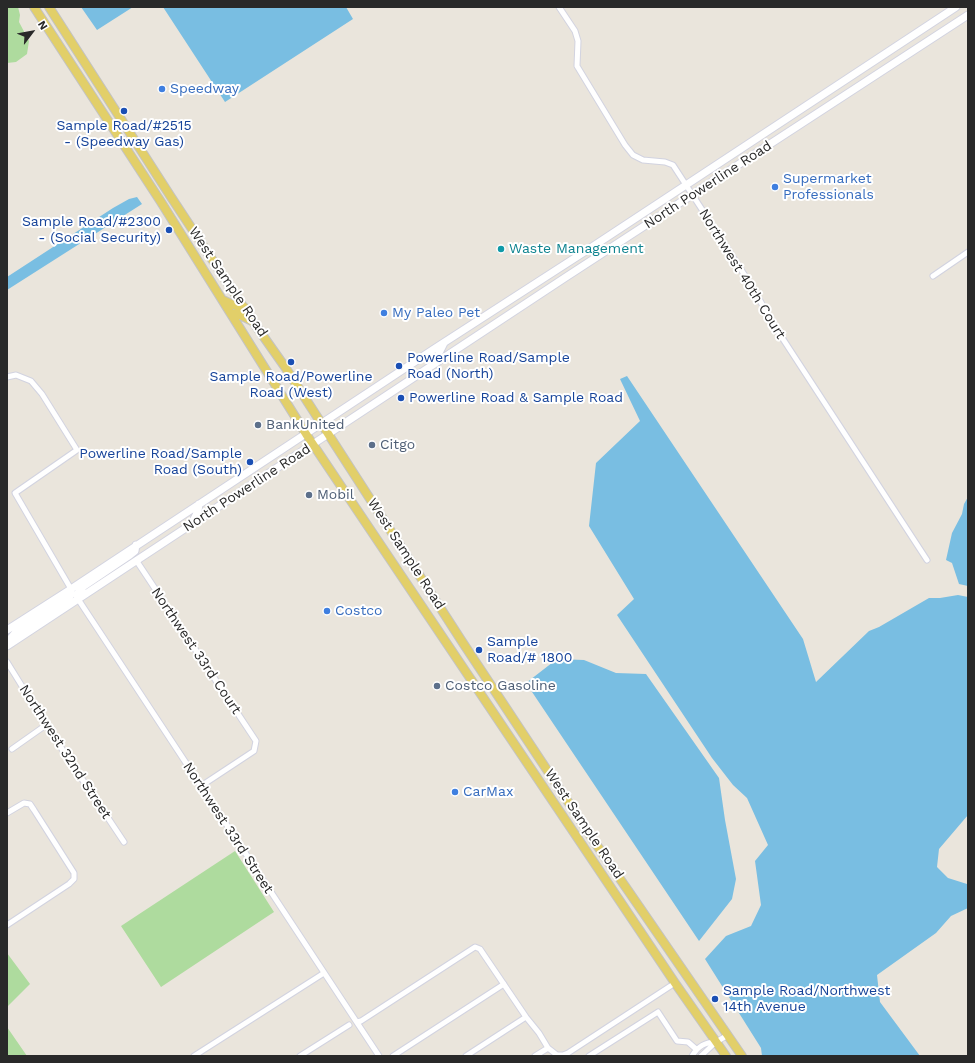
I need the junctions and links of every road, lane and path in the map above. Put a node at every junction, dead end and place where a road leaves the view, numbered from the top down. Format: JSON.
{"nodes":[{"id":1,"x":34,"y":7,"type":"edge"},
{"id":2,"x":49,"y":7,"type":"edge"},
{"id":3,"x":559,"y":7,"type":"edge"},
{"id":4,"x":956,"y":7,"type":"edge"},
{"id":5,"x":968,"y":15,"type":"edge"},
{"id":6,"x":64,"y":52,"type":"junction"},
{"id":7,"x":87,"y":66,"type":"junction"},
{"id":8,"x":74,"y":68,"type":"junction"},
{"id":9,"x":862,"y":69,"type":"junction"},
{"id":10,"x":854,"y":89,"type":"junction"},
{"id":11,"x":103,"y":90,"type":"junction"},
{"id":12,"x":686,"y":184,"type":"junction"},
{"id":13,"x":693,"y":194,"type":"junction"},
{"id":14,"x":968,"y":252,"type":"edge"},
{"id":15,"x":554,"y":271,"type":"junction"},
{"id":16,"x":574,"y":272,"type":"junction"},
{"id":17,"x":933,"y":276,"type":"dead end"},
{"id":18,"x":548,"y":289,"type":"junction"},
{"id":19,"x":222,"y":300,"type":"junction"},
{"id":20,"x":244,"y":307,"type":"junction"},
{"id":21,"x":231,"y":314,"type":"junction"},
{"id":22,"x":254,"y":323,"type":"junction"},
{"id":23,"x":444,"y":342,"type":"junction"},
{"id":24,"x":438,"y":361,"type":"junction"},
{"id":25,"x":7,"y":377,"type":"edge"},
{"id":26,"x":321,"y":424,"type":"junction"},
{"id":27,"x":306,"y":434,"type":"junction"},
{"id":28,"x":328,"y":434,"type":"junction"},
{"id":29,"x":313,"y":444,"type":"junction"},
{"id":30,"x":199,"y":504,"type":"junction"},
{"id":31,"x":192,"y":524,"type":"junction"},
{"id":32,"x":136,"y":545,"type":"junction"},
{"id":33,"x":136,"y":560,"type":"junction"},
{"id":34,"x":927,"y":560,"type":"dead end"},
{"id":35,"x":71,"y":589,"type":"junction"},
{"id":36,"x":78,"y":599,"type":"junction"},
{"id":37,"x":7,"y":630,"type":"edge"},
{"id":38,"x":7,"y":645,"type":"edge"},
{"id":39,"x":7,"y":662,"type":"edge"},
{"id":40,"x":46,"y":725,"type":"junction"},
{"id":41,"x":12,"y":749,"type":"dead end"},
{"id":42,"x":201,"y":786,"type":"junction"},
{"id":43,"x":7,"y":814,"type":"edge"},
{"id":44,"x":124,"y":842,"type":"dead end"},
{"id":45,"x":7,"y":925,"type":"edge"},
{"id":46,"x":324,"y":973,"type":"junction"},
{"id":47,"x":674,"y":983,"type":"junction"},
{"id":48,"x":504,"y":984,"type":"junction"},
{"id":49,"x":526,"y":1017,"type":"junction"},
{"id":50,"x":357,"y":1022,"type":"junction"},
{"id":51,"x":348,"y":1025,"type":"dead end"},
{"id":52,"x":728,"y":1035,"type":"junction"},
{"id":53,"x":716,"y":1042,"type":"junction"},
{"id":54,"x":548,"y":1048,"type":"junction"},
{"id":55,"x":696,"y":1049,"type":"junction"},
{"id":56,"x":598,"y":1054,"type":"edge"},
{"id":57,"x":377,"y":1055,"type":"edge"},
{"id":58,"x":558,"y":1055,"type":"edge"},
{"id":59,"x":194,"y":1056,"type":"edge"},
{"id":60,"x":300,"y":1056,"type":"edge"},
{"id":61,"x":394,"y":1056,"type":"edge"},
{"id":62,"x":466,"y":1056,"type":"edge"},
{"id":63,"x":535,"y":1056,"type":"edge"},
{"id":64,"x":589,"y":1056,"type":"edge"},
{"id":65,"x":692,"y":1056,"type":"edge"},
{"id":66,"x":701,"y":1056,"type":"edge"},
{"id":67,"x":726,"y":1056,"type":"edge"},
{"id":68,"x":742,"y":1056,"type":"edge"}],
"edges":[{"from":1,"to":6,"type":"main road","name":"West Sample Road"},
{"from":2,"to":7,"type":"main road","name":"West Sample Road"},
{"from":3,"to":12,"type":"street","name":"Northwest 40th Court"},
{"from":4,"to":9,"type":"main road","name":"North Powerline Road"},
{"from":5,"to":10,"type":"main road","name":"North Powerline Road"},
{"from":6,"to":7,"type":"main road"},
{"from":6,"to":8,"type":"main road","name":"West Sample Road"},
{"from":7,"to":11,"type":"main road","name":"West Sample Road"},
{"from":8,"to":11,"type":"main road"},
{"from":8,"to":19,"type":"main road","name":"West Sample Road"},
{"from":9,"to":10,"type":"main road"},
{"from":9,"to":12,"type":"main road","name":"North Powerline Road"},
{"from":10,"to":13,"type":"main road","name":"North Powerline Road"},
{"from":11,"to":20,"type":"main road","name":"West Sample Road"},
{"from":12,"to":13,"type":"street","name":"Northwest 40th Court"},
{"from":12,"to":15,"type":"main road","name":"North Powerline Road"},
{"from":13,"to":16,"type":"main road","name":"North Powerline Road"},
{"from":13,"to":34,"type":"street","name":"Northwest 40th Court"},
{"from":14,"to":17,"type":"street"},
{"from":15,"to":16,"type":"main road"},
{"from":15,"to":18,"type":"main road"},
{"from":15,"to":23,"type":"main road","name":"North Powerline Road"},
{"from":16,"to":18,"type":"main road","name":"North Powerline Road"},
{"from":18,"to":24,"type":"main road","name":"North Powerline Road"},
{"from":19,"to":20,"type":"main road"},
{"from":19,"to":21,"type":"main road","name":"West Sample Road"},
{"from":20,"to":22,"type":"main road","name":"West Sample Road"},
{"from":21,"to":22,"type":"main road"},
{"from":21,"to":27,"type":"main road","name":"West Sample Road"},
{"from":22,"to":26,"type":"main road","name":"West Sample Road"},
{"from":23,"to":24,"type":"main road"},
{"from":23,"to":26,"type":"main road","name":"North Powerline Road"},
{"from":24,"to":28,"type":"main road","name":"North Powerline Road"},
{"from":25,"to":35,"type":"street"},
{"from":26,"to":27,"type":"main road","name":"North Powerline Road"},
{"from":26,"to":28,"type":"main road","name":"West Sample Road"},
{"from":27,"to":29,"type":"main road","name":"West Sample Road"},
{"from":27,"to":30,"type":"main road","name":"North Powerline Road"},
{"from":28,"to":29,"type":"main road","name":"North Powerline Road"},
{"from":28,"to":52,"type":"main road","name":"West Sample Road"},
{"from":29,"to":31,"type":"main road","name":"North Powerline Road"},
{"from":29,"to":47,"type":"main road","name":"West Sample Road"},
{"from":30,"to":31,"type":"main road"},
{"from":30,"to":32,"type":"main road","name":"North Powerline Road"},
{"from":31,"to":33,"type":"main road","name":"North Powerline Road"},
{"from":32,"to":35,"type":"main road","name":"North Powerline Road"},
{"from":32,"to":36,"type":"main road"},
{"from":33,"to":36,"type":"main road","name":"North Powerline Road"},
{"from":33,"to":42,"type":"street","name":"Northwest 33rd Court"},
{"from":35,"to":37,"type":"main road","name":"North Powerline Road"},
{"from":35,"to":38,"type":"main road"},
{"from":36,"to":38,"type":"main road","name":"North Powerline Road"},
{"from":36,"to":42,"type":"street","name":"Northwest 33rd Street"},
{"from":39,"to":40,"type":"street","name":"Northwest 32nd Street"},
{"from":40,"to":41,"type":"street"},
{"from":40,"to":44,"type":"street","name":"Northwest 32nd Street"},
{"from":42,"to":46,"type":"street","name":"Northwest 33rd Street"},
{"from":43,"to":45,"type":"street"},
{"from":46,"to":50,"type":"street","name":"Northwest 33rd Street"},
{"from":46,"to":59,"type":"street"},
{"from":47,"to":53,"type":"main road","name":"West Sample Road"},
{"from":47,"to":58,"type":"street"},
{"from":48,"to":49,"type":"street"},
{"from":48,"to":50,"type":"street"},
{"from":48,"to":61,"type":"street"},
{"from":49,"to":54,"type":"street"},
{"from":49,"to":62,"type":"street"},
{"from":50,"to":57,"type":"street","name":"Northwest 33rd Street"},
{"from":51,"to":60,"type":"street"},
{"from":52,"to":53,"type":"street"},
{"from":52,"to":68,"type":"main road","name":"West Sample Road"},
{"from":53,"to":55,"type":"street"},
{"from":53,"to":66,"type":"street"},
{"from":53,"to":67,"type":"main road","name":"West Sample Road"},
{"from":54,"to":58,"type":"street"},
{"from":54,"to":63,"type":"street"},
{"from":55,"to":56,"type":"street"},
{"from":55,"to":65,"type":"street"},
{"from":56,"to":64,"type":"street"}]}
